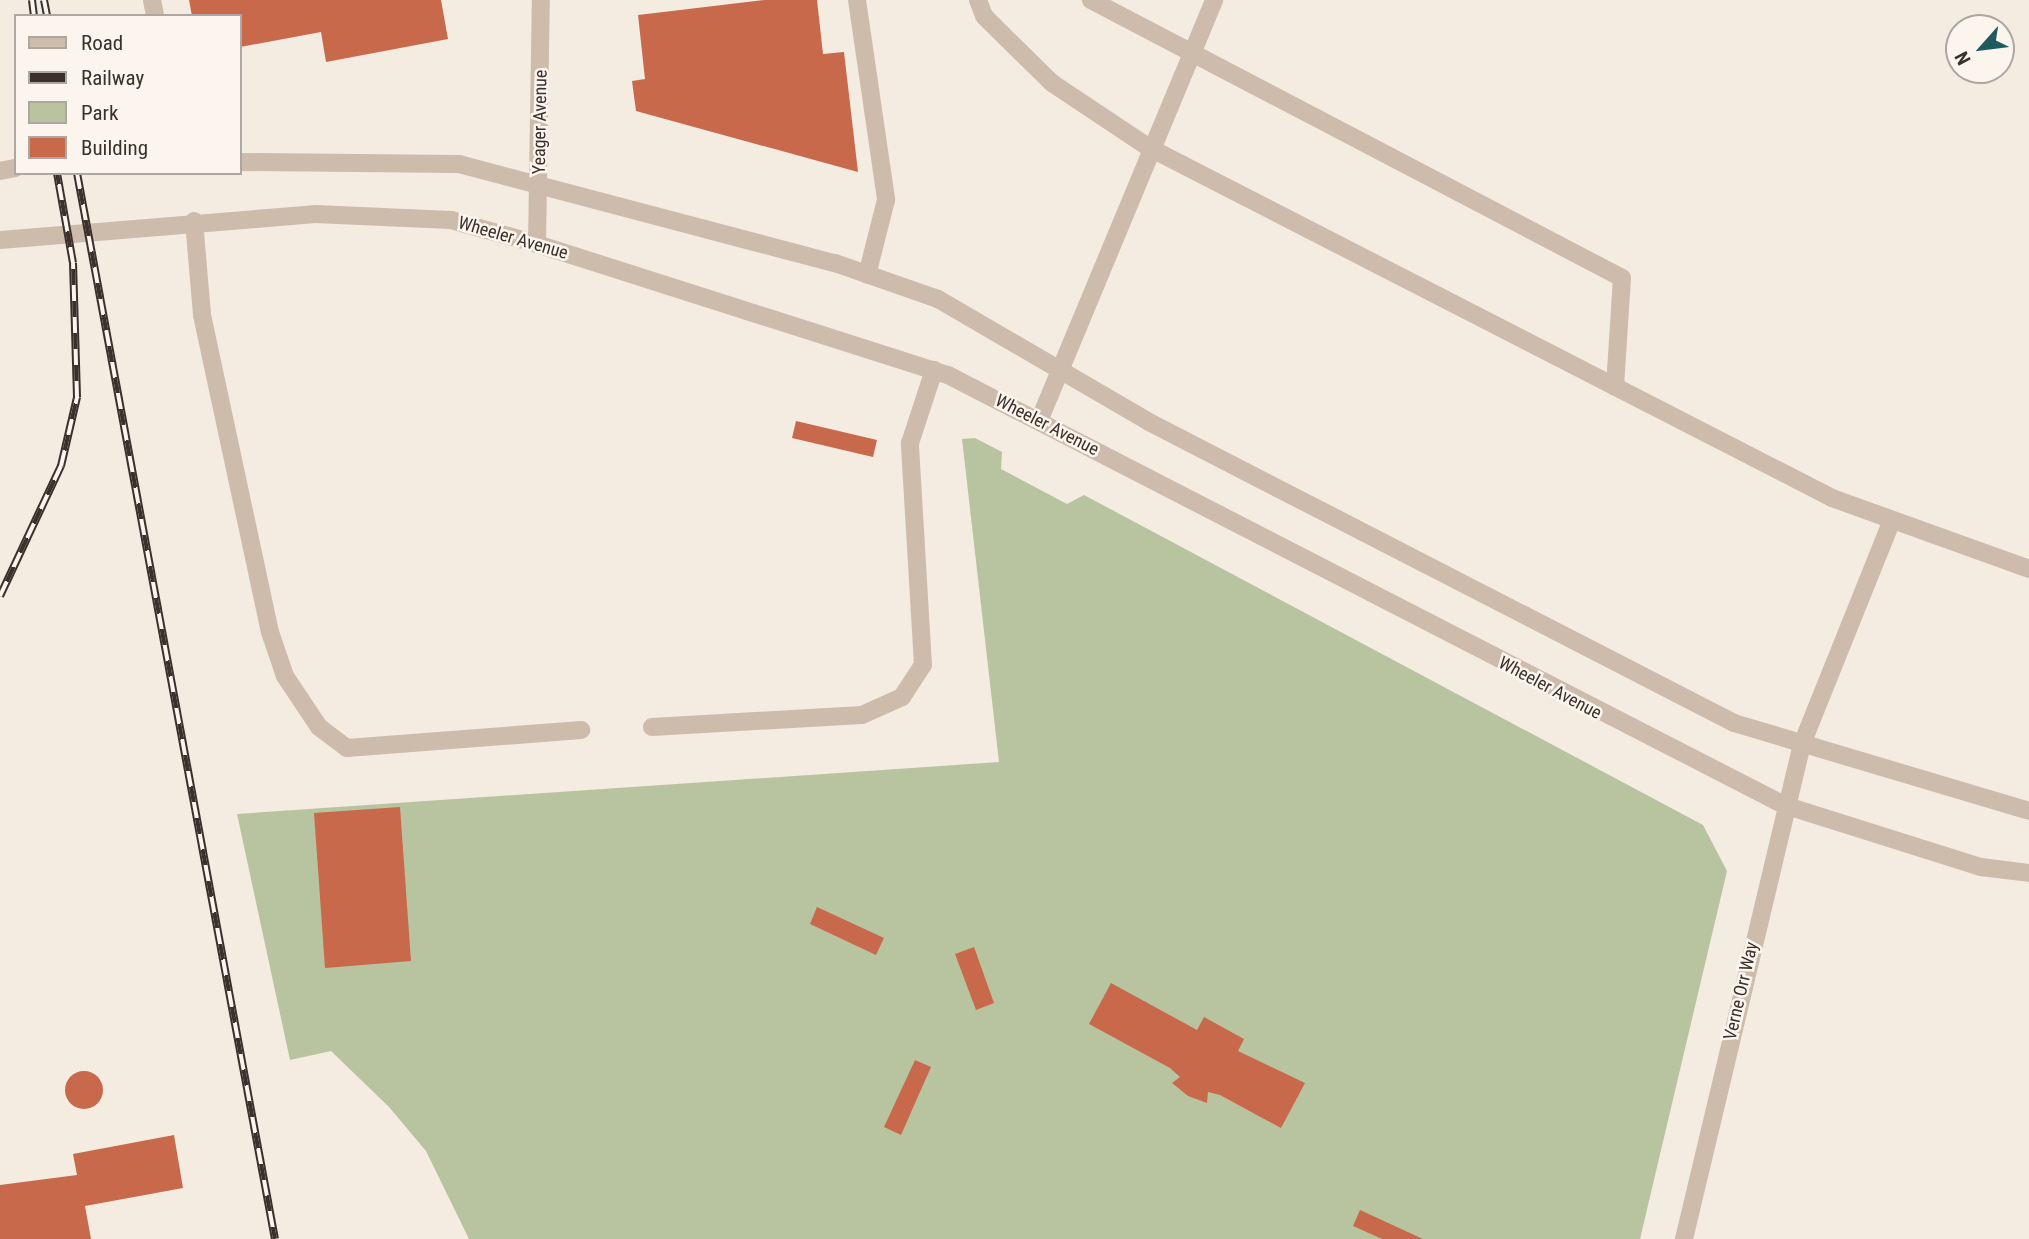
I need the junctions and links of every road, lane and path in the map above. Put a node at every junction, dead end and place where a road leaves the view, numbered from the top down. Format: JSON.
{"nodes":[{"id":1,"x":541,"y":0,"type":"edge"},
{"id":2,"x":858,"y":0,"type":"edge"},
{"id":3,"x":978,"y":0,"type":"edge"},
{"id":4,"x":1214,"y":0,"type":"edge"},
{"id":5,"x":1093,"y":1,"type":"edge"},
{"id":6,"x":1189,"y":52,"type":"junction"},
{"id":7,"x":1149,"y":147,"type":"junction"},
{"id":8,"x":242,"y":162,"type":"edge"},
{"id":9,"x":539,"y":181,"type":"junction"},
{"id":10,"x":194,"y":221,"type":"junction"},
{"id":11,"x":0,"y":240,"type":"edge"},
{"id":12,"x":537,"y":244,"type":"junction"},
{"id":13,"x":867,"y":275,"type":"junction"},
{"id":14,"x":934,"y":370,"type":"junction"},
{"id":15,"x":1064,"y":373,"type":"junction"},
{"id":16,"x":1615,"y":387,"type":"junction"},
{"id":17,"x":1039,"y":421,"type":"junction"},
{"id":18,"x":1892,"y":520,"type":"junction"},
{"id":19,"x":2029,"y":569,"type":"edge"},
{"id":20,"x":652,"y":727,"type":"dead end"},
{"id":21,"x":581,"y":730,"type":"dead end"},
{"id":22,"x":1802,"y":744,"type":"junction"},
{"id":23,"x":1784,"y":805,"type":"junction"},
{"id":24,"x":2029,"y":811,"type":"edge"},
{"id":25,"x":2029,"y":873,"type":"edge"},
{"id":26,"x":1684,"y":1239,"type":"edge"}],
"edges":[{"from":1,"to":9,"type":"street","name":"Yeager Avenue"},
{"from":2,"to":13,"type":"street"},
{"from":3,"to":7,"type":"street"},
{"from":4,"to":6,"type":"street"},
{"from":5,"to":6,"type":"street"},
{"from":6,"to":7,"type":"street"},
{"from":6,"to":16,"type":"street"},
{"from":7,"to":15,"type":"street"},
{"from":7,"to":16,"type":"street"},
{"from":8,"to":9,"type":"street"},
{"from":9,"to":12,"type":"street","name":"Yeager Avenue"},
{"from":9,"to":13,"type":"street"},
{"from":10,"to":11,"type":"street","name":"Wheeler Avenue"},
{"from":10,"to":12,"type":"street","name":"Wheeler Avenue"},
{"from":10,"to":21,"type":"street"},
{"from":12,"to":14,"type":"street","name":"Wheeler Avenue"},
{"from":13,"to":15,"type":"street"},
{"from":14,"to":17,"type":"street","name":"Wheeler Avenue"},
{"from":14,"to":20,"type":"street"},
{"from":15,"to":17,"type":"street"},
{"from":15,"to":22,"type":"street"},
{"from":16,"to":18,"type":"street"},
{"from":17,"to":23,"type":"street","name":"Wheeler Avenue"},
{"from":18,"to":19,"type":"street"},
{"from":18,"to":22,"type":"street","name":"Verne Orr Way"},
{"from":22,"to":23,"type":"street","name":"Verne Orr Way"},
{"from":22,"to":24,"type":"street"},
{"from":23,"to":25,"type":"street","name":"Wheeler Avenue"},
{"from":23,"to":26,"type":"street","name":"Verne Orr Way"}]}
